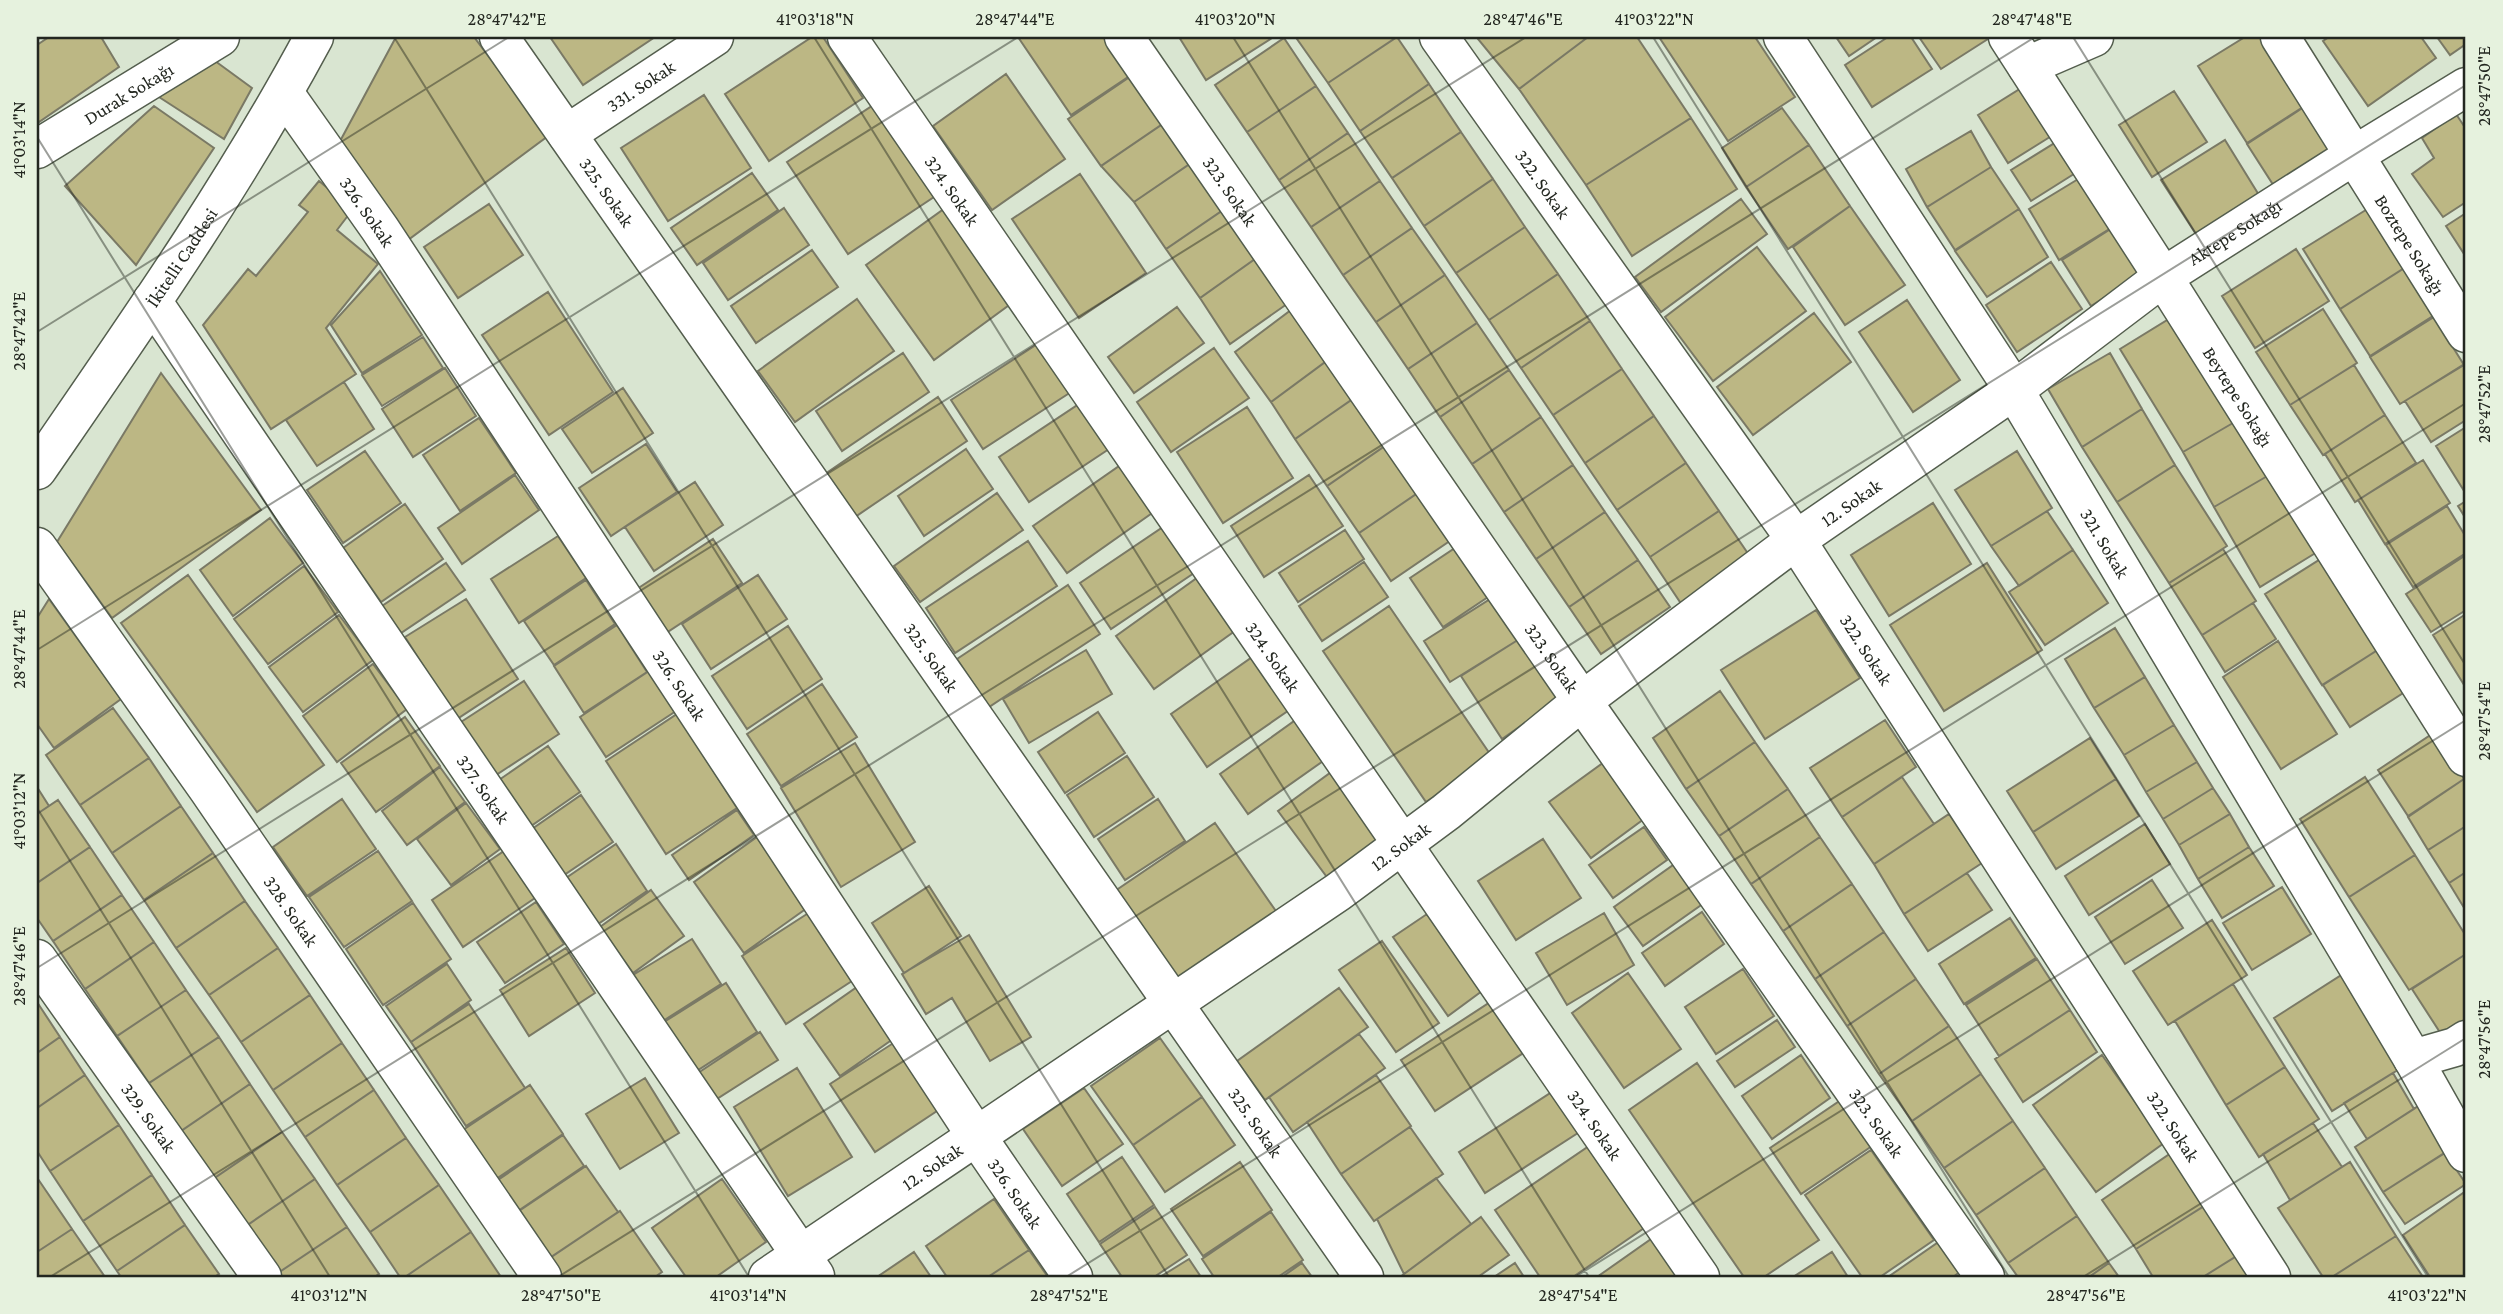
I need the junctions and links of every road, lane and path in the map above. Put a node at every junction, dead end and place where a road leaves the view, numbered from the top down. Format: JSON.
{"nodes":[{"id":1,"x":220,"y":37,"type":"edge"},
{"id":2,"x":314,"y":37,"type":"edge"},
{"id":3,"x":499,"y":37,"type":"edge"},
{"id":4,"x":714,"y":37,"type":"edge"},
{"id":5,"x":847,"y":37,"type":"edge"},
{"id":6,"x":1124,"y":37,"type":"edge"},
{"id":7,"x":1439,"y":37,"type":"edge"},
{"id":8,"x":1783,"y":37,"type":"edge"},
{"id":9,"x":2094,"y":37,"type":"edge"},
{"id":10,"x":2280,"y":37,"type":"edge"},
{"id":11,"x":2018,"y":51,"type":"edge"},
{"id":12,"x":2466,"y":87,"type":"edge"},
{"id":13,"x":284,"y":93,"type":"junction"},
{"id":14,"x":567,"y":134,"type":"junction"},
{"id":15,"x":37,"y":149,"type":"edge"},
{"id":16,"x":2353,"y":156,"type":"junction"},
{"id":17,"x":2163,"y":277,"type":"junction"},
{"id":18,"x":152,"y":301,"type":"junction"},
{"id":19,"x":2466,"y":334,"type":"edge"},
{"id":20,"x":2014,"y":390,"type":"junction"},
{"id":21,"x":40,"y":457,"type":"edge"},
{"id":22,"x":1796,"y":540,"type":"junction"},
{"id":23,"x":37,"y":547,"type":"edge"},
{"id":24,"x":1582,"y":701,"type":"junction"},
{"id":25,"x":2466,"y":757,"type":"edge"},
{"id":26,"x":1402,"y":843,"type":"junction"},
{"id":27,"x":37,"y":959,"type":"edge"},
{"id":28,"x":1173,"y":1004,"type":"junction"},
{"id":29,"x":2466,"y":1040,"type":"edge"},
{"id":30,"x":2413,"y":1059,"type":"junction"},
{"id":31,"x":977,"y":1137,"type":"junction"},
{"id":32,"x":2466,"y":1153,"type":"edge"},
{"id":33,"x":808,"y":1266,"type":"edge"},
{"id":34,"x":262,"y":1277,"type":"edge"},
{"id":35,"x":542,"y":1277,"type":"edge"},
{"id":36,"x":768,"y":1277,"type":"edge"},
{"id":37,"x":1073,"y":1277,"type":"edge"},
{"id":38,"x":1364,"y":1277,"type":"edge"},
{"id":39,"x":1700,"y":1277,"type":"edge"},
{"id":40,"x":1985,"y":1277,"type":"edge"},
{"id":41,"x":2271,"y":1277,"type":"edge"}],
"edges":[{"from":1,"to":15,"type":"street","name":"Durak Sokağı"},
{"from":2,"to":13,"type":"street","name":"İkitelli Caddesi"},
{"from":3,"to":14,"type":"street","name":"325. Sokak"},
{"from":4,"to":14,"type":"street","name":"331. Sokak"},
{"from":5,"to":26,"type":"street","name":"324. Sokak"},
{"from":6,"to":24,"type":"street","name":"323. Sokak"},
{"from":7,"to":22,"type":"street","name":"322. Sokak"},
{"from":8,"to":20,"type":"street","name":"321. Sokak"},
{"from":9,"to":11,"type":"street"},
{"from":10,"to":16,"type":"street","name":"Boztepe Sokağı"},
{"from":11,"to":17,"type":"street","name":"Beytepe Sokağı"},
{"from":12,"to":16,"type":"street","name":"Aktepe Sokağı"},
{"from":13,"to":18,"type":"street","name":"İkitelli Caddesi"},
{"from":13,"to":31,"type":"street","name":"326. Sokak"},
{"from":14,"to":28,"type":"street","name":"325. Sokak"},
{"from":16,"to":17,"type":"street","name":"Aktepe Sokağı"},
{"from":16,"to":19,"type":"street","name":"Boztepe Sokağı"},
{"from":17,"to":20,"type":"street","name":"Aktepe Sokağı"},
{"from":17,"to":25,"type":"street","name":"Beytepe Sokağı"},
{"from":18,"to":21,"type":"street","name":"İkitelli Caddesi"},
{"from":18,"to":33,"type":"street","name":"327. Sokak"},
{"from":20,"to":22,"type":"street","name":"12. Sokak"},
{"from":20,"to":30,"type":"street","name":"321. Sokak"},
{"from":22,"to":24,"type":"street","name":"12. Sokak"},
{"from":22,"to":41,"type":"street","name":"322. Sokak"},
{"from":23,"to":35,"type":"street","name":"328. Sokak"},
{"from":24,"to":26,"type":"street","name":"12. Sokak"},
{"from":24,"to":40,"type":"street","name":"323. Sokak"},
{"from":26,"to":28,"type":"street","name":"12. Sokak"},
{"from":26,"to":39,"type":"street","name":"324. Sokak"},
{"from":27,"to":34,"type":"street","name":"329. Sokak"},
{"from":28,"to":31,"type":"street","name":"12. Sokak"},
{"from":28,"to":38,"type":"street","name":"325. Sokak"},
{"from":29,"to":30,"type":"street"},
{"from":30,"to":32,"type":"street","name":"321. Sokak"},
{"from":31,"to":33,"type":"street","name":"12. Sokak"},
{"from":31,"to":37,"type":"street","name":"326. Sokak"},
{"from":33,"to":36,"type":"street","name":"12. Sokak"}]}
